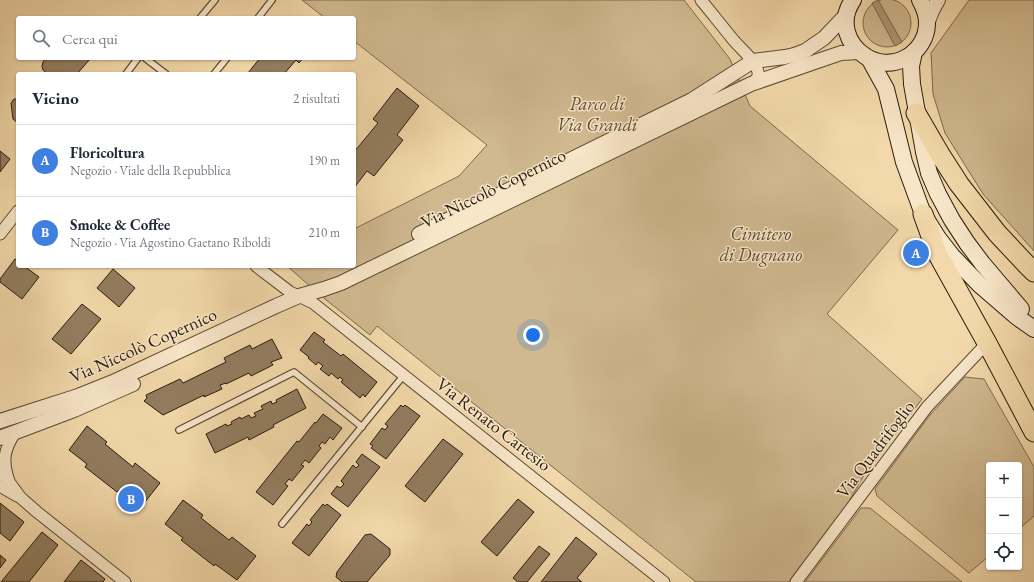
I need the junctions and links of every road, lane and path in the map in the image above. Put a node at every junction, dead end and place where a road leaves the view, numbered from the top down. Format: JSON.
{"nodes":[{"id":1,"x":215,"y":0,"type":"edge"},
{"id":2,"x":272,"y":0,"type":"edge"},
{"id":3,"x":701,"y":0,"type":"edge"},
{"id":4,"x":920,"y":0,"type":"edge"},
{"id":5,"x":938,"y":0,"type":"edge"},
{"id":6,"x":850,"y":7,"type":"edge"},
{"id":7,"x":202,"y":16,"type":"edge"},
{"id":8,"x":260,"y":16,"type":"edge"},
{"id":9,"x":927,"y":24,"type":"junction"},
{"id":10,"x":914,"y":52,"type":"junction"},
{"id":11,"x":864,"y":56,"type":"junction"},
{"id":12,"x":136,"y":60,"type":"edge"},
{"id":13,"x":148,"y":60,"type":"edge"},
{"id":14,"x":225,"y":60,"type":"edge"},
{"id":15,"x":753,"y":61,"type":"junction"},
{"id":16,"x":128,"y":72,"type":"edge"},
{"id":17,"x":163,"y":72,"type":"edge"},
{"id":18,"x":216,"y":72,"type":"edge"},
{"id":19,"x":751,"y":84,"type":"junction"},
{"id":20,"x":916,"y":113,"type":"junction"},
{"id":21,"x":16,"y":214,"type":"edge"},
{"id":22,"x":923,"y":214,"type":"junction"},
{"id":23,"x":0,"y":234,"type":"edge"},
{"id":24,"x":356,"y":265,"type":"edge"},
{"id":25,"x":259,"y":268,"type":"edge"},
{"id":26,"x":350,"y":268,"type":"edge"},
{"id":27,"x":1034,"y":272,"type":"edge"},
{"id":28,"x":299,"y":296,"type":"junction"},
{"id":29,"x":1034,"y":324,"type":"edge"},
{"id":30,"x":1034,"y":329,"type":"edge"},
{"id":31,"x":987,"y":343,"type":"junction"},
{"id":32,"x":404,"y":375,"type":"junction"},
{"id":33,"x":0,"y":421,"type":"edge"},
{"id":34,"x":362,"y":427,"type":"junction"},
{"id":35,"x":179,"y":430,"type":"dead end"},
{"id":36,"x":1034,"y":432,"type":"edge"},
{"id":37,"x":15,"y":433,"type":"junction"},
{"id":38,"x":0,"y":438,"type":"edge"},
{"id":39,"x":0,"y":474,"type":"edge"},
{"id":40,"x":0,"y":486,"type":"edge"},
{"id":41,"x":12,"y":487,"type":"junction"},
{"id":42,"x":21,"y":498,"type":"junction"},
{"id":43,"x":282,"y":524,"type":"dead end"},
{"id":44,"x":122,"y":581,"type":"edge"},
{"id":45,"x":664,"y":582,"type":"edge"},
{"id":46,"x":796,"y":582,"type":"edge"}],
"edges":[{"from":1,"to":7,"type":"lane"},
{"from":2,"to":8,"type":"lane"},
{"from":3,"to":15,"type":"street"},
{"from":4,"to":9,"type":"main road"},
{"from":5,"to":9,"type":"street"},
{"from":6,"to":11,"type":"main road"},
{"from":6,"to":15,"type":"street","name":"Via Niccolò Copernico"},
{"from":9,"to":10,"type":"main road"},
{"from":10,"to":11,"type":"main road"},
{"from":10,"to":20,"type":"main road"},
{"from":11,"to":19,"type":"street","name":"Via Niccolò Copernico"},
{"from":11,"to":22,"type":"main road"},
{"from":12,"to":16,"type":"lane"},
{"from":13,"to":17,"type":"lane"},
{"from":14,"to":18,"type":"lane"},
{"from":15,"to":19,"type":"street"},
{"from":15,"to":24,"type":"street","name":"Via Niccolò Copernico"},
{"from":19,"to":28,"type":"street","name":"Via Niccolò Copernico"},
{"from":20,"to":27,"type":"highway"},
{"from":20,"to":29,"type":"main road"},
{"from":21,"to":23,"type":"street"},
{"from":22,"to":30,"type":"main road"},
{"from":22,"to":31,"type":"highway"},
{"from":25,"to":28,"type":"street","name":"Via Renato Cartesio"},
{"from":26,"to":28,"type":"street","name":"Via Niccolò Copernico"},
{"from":28,"to":32,"type":"street","name":"Via Renato Cartesio"},
{"from":28,"to":33,"type":"street","name":"Via Niccolò Copernico"},
{"from":28,"to":37,"type":"street","name":"Via Niccolò Copernico"},
{"from":31,"to":36,"type":"highway"},
{"from":31,"to":46,"type":"street","name":"Via Quadrifoglio"},
{"from":32,"to":34,"type":"lane"},
{"from":32,"to":45,"type":"street","name":"Via Renato Cartesio"},
{"from":34,"to":35,"type":"lane"},
{"from":34,"to":43,"type":"lane"},
{"from":37,"to":38,"type":"street","name":"Via Niccolò Copernico"},
{"from":37,"to":41,"type":"street"},
{"from":39,"to":41,"type":"street"},
{"from":40,"to":42,"type":"street"},
{"from":41,"to":42,"type":"street"},
{"from":42,"to":44,"type":"street"}]}
